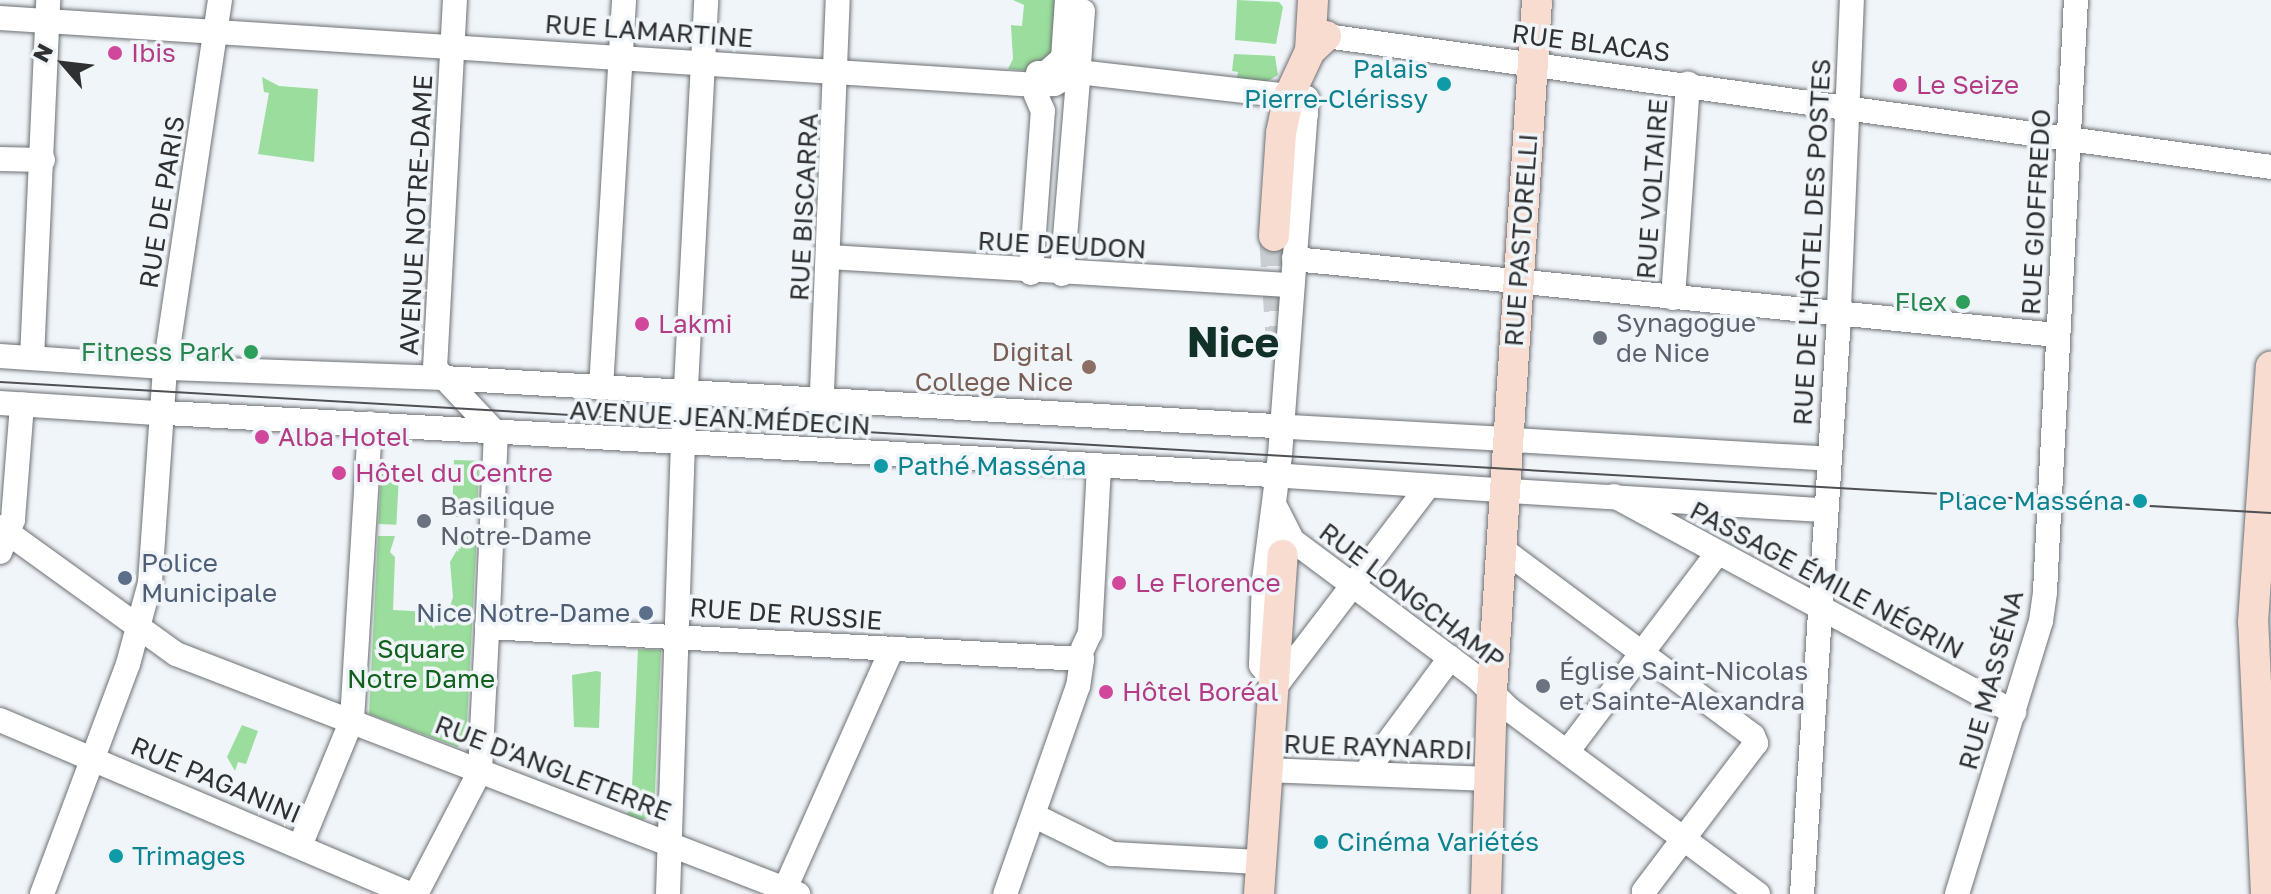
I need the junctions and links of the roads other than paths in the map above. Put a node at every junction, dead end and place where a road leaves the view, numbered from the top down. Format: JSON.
{"nodes":[{"id":1,"x":220,"y":0,"type":"edge"},
{"id":2,"x":455,"y":0,"type":"edge"},
{"id":3,"x":624,"y":0,"type":"edge"},
{"id":4,"x":706,"y":0,"type":"edge"},
{"id":5,"x":838,"y":0,"type":"edge"},
{"id":6,"x":1067,"y":0,"type":"edge"},
{"id":7,"x":1084,"y":0,"type":"edge"},
{"id":8,"x":1313,"y":0,"type":"edge"},
{"id":9,"x":1537,"y":0,"type":"edge"},
{"id":10,"x":1852,"y":0,"type":"edge"},
{"id":11,"x":2076,"y":0,"type":"edge"},
{"id":12,"x":48,"y":10,"type":"edge"},
{"id":13,"x":0,"y":18,"type":"edge"},
{"id":14,"x":216,"y":32,"type":"junction"},
{"id":15,"x":1318,"y":44,"type":"junction"},
{"id":16,"x":452,"y":46,"type":"junction"},
{"id":17,"x":621,"y":56,"type":"junction"},
{"id":18,"x":703,"y":64,"type":"junction"},
{"id":19,"x":1533,"y":64,"type":"junction"},
{"id":20,"x":839,"y":72,"type":"junction"},
{"id":21,"x":1688,"y":84,"type":"junction"},
{"id":22,"x":1298,"y":105,"type":"junction"},
{"id":23,"x":1848,"y":105,"type":"junction"},
{"id":24,"x":2069,"y":137,"type":"junction"},
{"id":25,"x":0,"y":159,"type":"edge"},
{"id":26,"x":43,"y":160,"type":"junction"},
{"id":27,"x":2271,"y":167,"type":"edge"},
{"id":28,"x":1274,"y":236,"type":"tunnel mouth"},
{"id":29,"x":829,"y":257,"type":"junction"},
{"id":30,"x":1294,"y":259,"type":"junction"},
{"id":31,"x":1031,"y":273,"type":"junction"},
{"id":32,"x":1062,"y":274,"type":"junction"},
{"id":33,"x":1518,"y":282,"type":"junction"},
{"id":34,"x":1292,"y":285,"type":"junction"},
{"id":35,"x":1673,"y":298,"type":"junction"},
{"id":36,"x":1838,"y":317,"type":"junction"},
{"id":37,"x":2057,"y":335,"type":"junction"},
{"id":38,"x":0,"y":356,"type":"edge"},
{"id":39,"x":32,"y":358,"type":"junction"},
{"id":40,"x":2271,"y":367,"type":"edge"},
{"id":41,"x":444,"y":378,"type":"junction"},
{"id":42,"x":601,"y":388,"type":"junction"},
{"id":43,"x":687,"y":394,"type":"junction"},
{"id":44,"x":11,"y":403,"type":"edge"},
{"id":45,"x":821,"y":409,"type":"junction"},
{"id":46,"x":161,"y":413,"type":"junction"},
{"id":47,"x":370,"y":424,"type":"junction"},
{"id":48,"x":488,"y":424,"type":"junction"},
{"id":49,"x":2056,"y":428,"type":"joint"},
{"id":50,"x":683,"y":444,"type":"junction"},
{"id":51,"x":1821,"y":458,"type":"dead end"},
{"id":52,"x":1099,"y":467,"type":"junction"},
{"id":53,"x":1279,"y":476,"type":"junction"},
{"id":54,"x":1428,"y":486,"type":"junction"},
{"id":55,"x":1505,"y":487,"type":"junction"},
{"id":56,"x":1614,"y":496,"type":"junction"},
{"id":57,"x":1822,"y":499,"type":"junction"},
{"id":58,"x":1274,"y":505,"type":"junction"},
{"id":59,"x":2,"y":537,"type":"edge"},
{"id":60,"x":1501,"y":548,"type":"junction"},
{"id":61,"x":1283,"y":555,"type":"dead end"},
{"id":62,"x":1716,"y":555,"type":"junction"},
{"id":63,"x":1351,"y":584,"type":"junction"},
{"id":64,"x":1819,"y":610,"type":"junction"},
{"id":65,"x":487,"y":627,"type":"junction"},
{"id":66,"x":138,"y":628,"type":"junction"},
{"id":67,"x":678,"y":636,"type":"junction"},
{"id":68,"x":1649,"y":644,"type":"junction"},
{"id":69,"x":892,"y":649,"type":"junction"},
{"id":70,"x":1082,"y":653,"type":"junction"},
{"id":71,"x":1450,"y":658,"type":"junction"},
{"id":72,"x":1271,"y":685,"type":"junction"},
{"id":73,"x":1492,"y":691,"type":"junction"},
{"id":74,"x":2014,"y":712,"type":"junction"},
{"id":75,"x":0,"y":720,"type":"edge"},
{"id":76,"x":352,"y":720,"type":"junction"},
{"id":77,"x":1567,"y":752,"type":"junction"},
{"id":78,"x":94,"y":758,"type":"junction"},
{"id":79,"x":1265,"y":770,"type":"junction"},
{"id":80,"x":480,"y":771,"type":"junction"},
{"id":81,"x":1366,"y":772,"type":"junction"},
{"id":82,"x":1490,"y":779,"type":"junction"},
{"id":83,"x":1035,"y":816,"type":"junction"},
{"id":84,"x":1685,"y":838,"type":"junction"},
{"id":85,"x":670,"y":843,"type":"junction"},
{"id":86,"x":300,"y":846,"type":"junction"},
{"id":87,"x":1260,"y":862,"type":"junction"},
{"id":88,"x":791,"y":891,"type":"edge"},
{"id":89,"x":1644,"y":891,"type":"dead end"},
{"id":90,"x":42,"y":894,"type":"edge"},
{"id":91,"x":409,"y":894,"type":"edge"},
{"id":92,"x":416,"y":894,"type":"edge"},
{"id":93,"x":668,"y":894,"type":"edge"},
{"id":94,"x":1005,"y":894,"type":"edge"},
{"id":95,"x":1259,"y":894,"type":"edge"},
{"id":96,"x":1486,"y":894,"type":"edge"},
{"id":97,"x":1758,"y":894,"type":"edge"},
{"id":98,"x":1802,"y":894,"type":"edge"},
{"id":99,"x":1957,"y":894,"type":"edge"},
{"id":100,"x":2266,"y":894,"type":"edge"}],
"edges":[{"from":1,"to":14,"type":"street","name":"RUE DE PARIS"},
{"from":2,"to":16,"type":"street","name":"AVENUE NOTRE-DAME"},
{"from":3,"to":17,"type":"street"},
{"from":4,"to":18,"type":"street"},
{"from":5,"to":20,"type":"street","name":"RUE BISCARRA"},
{"from":6,"to":31,"type":"street"},
{"from":7,"to":32,"type":"street"},
{"from":8,"to":15,"type":"main road"},
{"from":9,"to":19,"type":"main road","name":"RUE PASTORELLI"},
{"from":10,"to":23,"type":"street","name":"RUE DE L'HÔTEL DES POSTES"},
{"from":11,"to":24,"type":"street","name":"RUE GIOFFREDO"},
{"from":12,"to":13,"type":"street","name":"RUE LAMARTINE"},
{"from":12,"to":14,"type":"street","name":"RUE LAMARTINE"},
{"from":12,"to":26,"type":"street"},
{"from":14,"to":16,"type":"street","name":"RUE LAMARTINE"},
{"from":14,"to":46,"type":"street","name":"RUE DE PARIS"},
{"from":15,"to":19,"type":"street","name":"RUE BLACAS"},
{"from":15,"to":22,"type":"main road"},
{"from":16,"to":17,"type":"street","name":"RUE LAMARTINE"},
{"from":16,"to":41,"type":"street","name":"AVENUE NOTRE-DAME"},
{"from":17,"to":18,"type":"street","name":"RUE LAMARTINE"},
{"from":17,"to":42,"type":"street"},
{"from":18,"to":20,"type":"street","name":"RUE LAMARTINE"},
{"from":18,"to":43,"type":"street"},
{"from":19,"to":21,"type":"street","name":"RUE BLACAS"},
{"from":19,"to":33,"type":"main road","name":"RUE PASTORELLI"},
{"from":20,"to":22,"type":"street","name":"RUE LAMARTINE"},
{"from":20,"to":29,"type":"street","name":"RUE BISCARRA"},
{"from":21,"to":23,"type":"street","name":"RUE BLACAS"},
{"from":21,"to":35,"type":"street","name":"RUE VOLTAIRE"},
{"from":22,"to":28,"type":"main road"},
{"from":22,"to":30,"type":"street"},
{"from":23,"to":24,"type":"street","name":"RUE BLACAS"},
{"from":23,"to":36,"type":"street","name":"RUE DE L'HÔTEL DES POSTES"},
{"from":24,"to":27,"type":"street","name":"RUE BLACAS"},
{"from":24,"to":37,"type":"street","name":"RUE GIOFFREDO"},
{"from":25,"to":26,"type":"street"},
{"from":26,"to":39,"type":"street"},
{"from":29,"to":31,"type":"street","name":"RUE DEUDON"},
{"from":29,"to":45,"type":"street","name":"RUE BISCARRA"},
{"from":30,"to":33,"type":"street"},
{"from":30,"to":34,"type":"street"},
{"from":31,"to":32,"type":"street","name":"RUE DEUDON"},
{"from":32,"to":34,"type":"street","name":"RUE DEUDON"},
{"from":33,"to":35,"type":"street"},
{"from":33,"to":55,"type":"main road","name":"RUE PASTORELLI"},
{"from":34,"to":53,"type":"street"},
{"from":35,"to":36,"type":"street"},
{"from":36,"to":37,"type":"street"},
{"from":36,"to":57,"type":"street","name":"RUE DE L'HÔTEL DES POSTES"},
{"from":37,"to":49,"type":"street","name":"RUE GIOFFREDO"},
{"from":38,"to":39,"type":"street","name":"AVENUE JEAN MÉDECIN"},
{"from":39,"to":41,"type":"street","name":"AVENUE JEAN MÉDECIN"},
{"from":40,"to":100,"type":"main road"},
{"from":41,"to":42,"type":"street","name":"AVENUE JEAN MÉDECIN"},
{"from":41,"to":48,"type":"street","name":"AVENUE NOTRE-DAME"},
{"from":42,"to":43,"type":"street","name":"AVENUE JEAN MÉDECIN"},
{"from":43,"to":45,"type":"street","name":"AVENUE JEAN MÉDECIN"},
{"from":43,"to":50,"type":"street"},
{"from":44,"to":46,"type":"street","name":"AVENUE JEAN MÉDECIN"},
{"from":44,"to":59,"type":"street"},
{"from":45,"to":51,"type":"street","name":"AVENUE JEAN MÉDECIN"},
{"from":46,"to":47,"type":"street","name":"AVENUE JEAN MÉDECIN"},
{"from":46,"to":66,"type":"street","name":"RUE DE PARIS"},
{"from":47,"to":48,"type":"street","name":"AVENUE JEAN MÉDECIN"},
{"from":47,"to":76,"type":"street"},
{"from":48,"to":50,"type":"street","name":"AVENUE JEAN MÉDECIN"},
{"from":48,"to":65,"type":"street"},
{"from":49,"to":74,"type":"street","name":"RUE MASSÉNA"},
{"from":50,"to":52,"type":"street","name":"AVENUE JEAN MÉDECIN"},
{"from":50,"to":67,"type":"street"},
{"from":52,"to":53,"type":"street","name":"AVENUE JEAN MÉDECIN"},
{"from":52,"to":70,"type":"street"},
{"from":53,"to":54,"type":"street","name":"AVENUE JEAN MÉDECIN"},
{"from":53,"to":58,"type":"street"},
{"from":54,"to":55,"type":"street","name":"AVENUE JEAN MÉDECIN"},
{"from":54,"to":63,"type":"street"},
{"from":55,"to":56,"type":"street","name":"AVENUE JEAN MÉDECIN"},
{"from":55,"to":60,"type":"main road","name":"RUE PASTORELLI"},
{"from":56,"to":57,"type":"street","name":"AVENUE JEAN MÉDECIN"},
{"from":56,"to":62,"type":"street","name":"PASSAGE ÉMILE NÉGRIN"},
{"from":57,"to":64,"type":"street","name":"RUE DE L'HÔTEL DES POSTES"},
{"from":58,"to":63,"type":"street","name":"RUE LONGCHAMP"},
{"from":58,"to":72,"type":"street"},
{"from":59,"to":66,"type":"street","name":"RUE D'ANGLETERRE"},
{"from":60,"to":68,"type":"street"},
{"from":60,"to":73,"type":"main road","name":"RUE PASTORELLI"},
{"from":61,"to":72,"type":"main road"},
{"from":62,"to":64,"type":"street","name":"PASSAGE ÉMILE NÉGRIN"},
{"from":62,"to":68,"type":"street"},
{"from":63,"to":71,"type":"street","name":"RUE LONGCHAMP"},
{"from":63,"to":72,"type":"street"},
{"from":64,"to":74,"type":"street","name":"PASSAGE ÉMILE NÉGRIN"},
{"from":64,"to":98,"type":"street","name":"RUE DE L'HÔTEL DES POSTES"},
{"from":65,"to":67,"type":"street","name":"RUE DE RUSSIE"},
{"from":65,"to":80,"type":"street"},
{"from":66,"to":76,"type":"street","name":"RUE D'ANGLETERRE"},
{"from":66,"to":78,"type":"street","name":"RUE DE PARIS"},
{"from":67,"to":69,"type":"street","name":"RUE DE RUSSIE"},
{"from":67,"to":85,"type":"street"},
{"from":68,"to":77,"type":"street"},
{"from":68,"to":84,"type":"street"},
{"from":69,"to":70,"type":"street","name":"RUE DE RUSSIE"},
{"from":69,"to":88,"type":"street"},
{"from":70,"to":83,"type":"street"},
{"from":71,"to":73,"type":"street","name":"RUE LONGCHAMP"},
{"from":71,"to":81,"type":"street"},
{"from":72,"to":79,"type":"main road"},
{"from":73,"to":77,"type":"street","name":"RUE LONGCHAMP"},
{"from":73,"to":82,"type":"main road","name":"RUE PASTORELLI"},
{"from":74,"to":99,"type":"street","name":"RUE MASSÉNA"},
{"from":75,"to":78,"type":"street","name":"RUE PAGANINI"},
{"from":76,"to":80,"type":"street","name":"RUE D'ANGLETERRE"},
{"from":76,"to":86,"type":"street"},
{"from":77,"to":84,"type":"street","name":"RUE LONGCHAMP"},
{"from":78,"to":86,"type":"street","name":"RUE PAGANINI"},
{"from":78,"to":90,"type":"street","name":"RUE DE PARIS"},
{"from":79,"to":81,"type":"street","name":"RUE RAYNARDI"},
{"from":79,"to":87,"type":"main road"},
{"from":80,"to":85,"type":"street","name":"RUE D'ANGLETERRE"},
{"from":80,"to":92,"type":"street"},
{"from":81,"to":82,"type":"street","name":"RUE RAYNARDI"},
{"from":82,"to":96,"type":"main road","name":"RUE PASTORELLI"},
{"from":83,"to":87,"type":"street"},
{"from":83,"to":94,"type":"street"},
{"from":84,"to":89,"type":"street"},
{"from":84,"to":97,"type":"street","name":"RUE LONGCHAMP"},
{"from":85,"to":88,"type":"street","name":"RUE D'ANGLETERRE"},
{"from":85,"to":93,"type":"street"},
{"from":86,"to":91,"type":"street","name":"RUE PAGANINI"},
{"from":87,"to":95,"type":"main road"}]}
